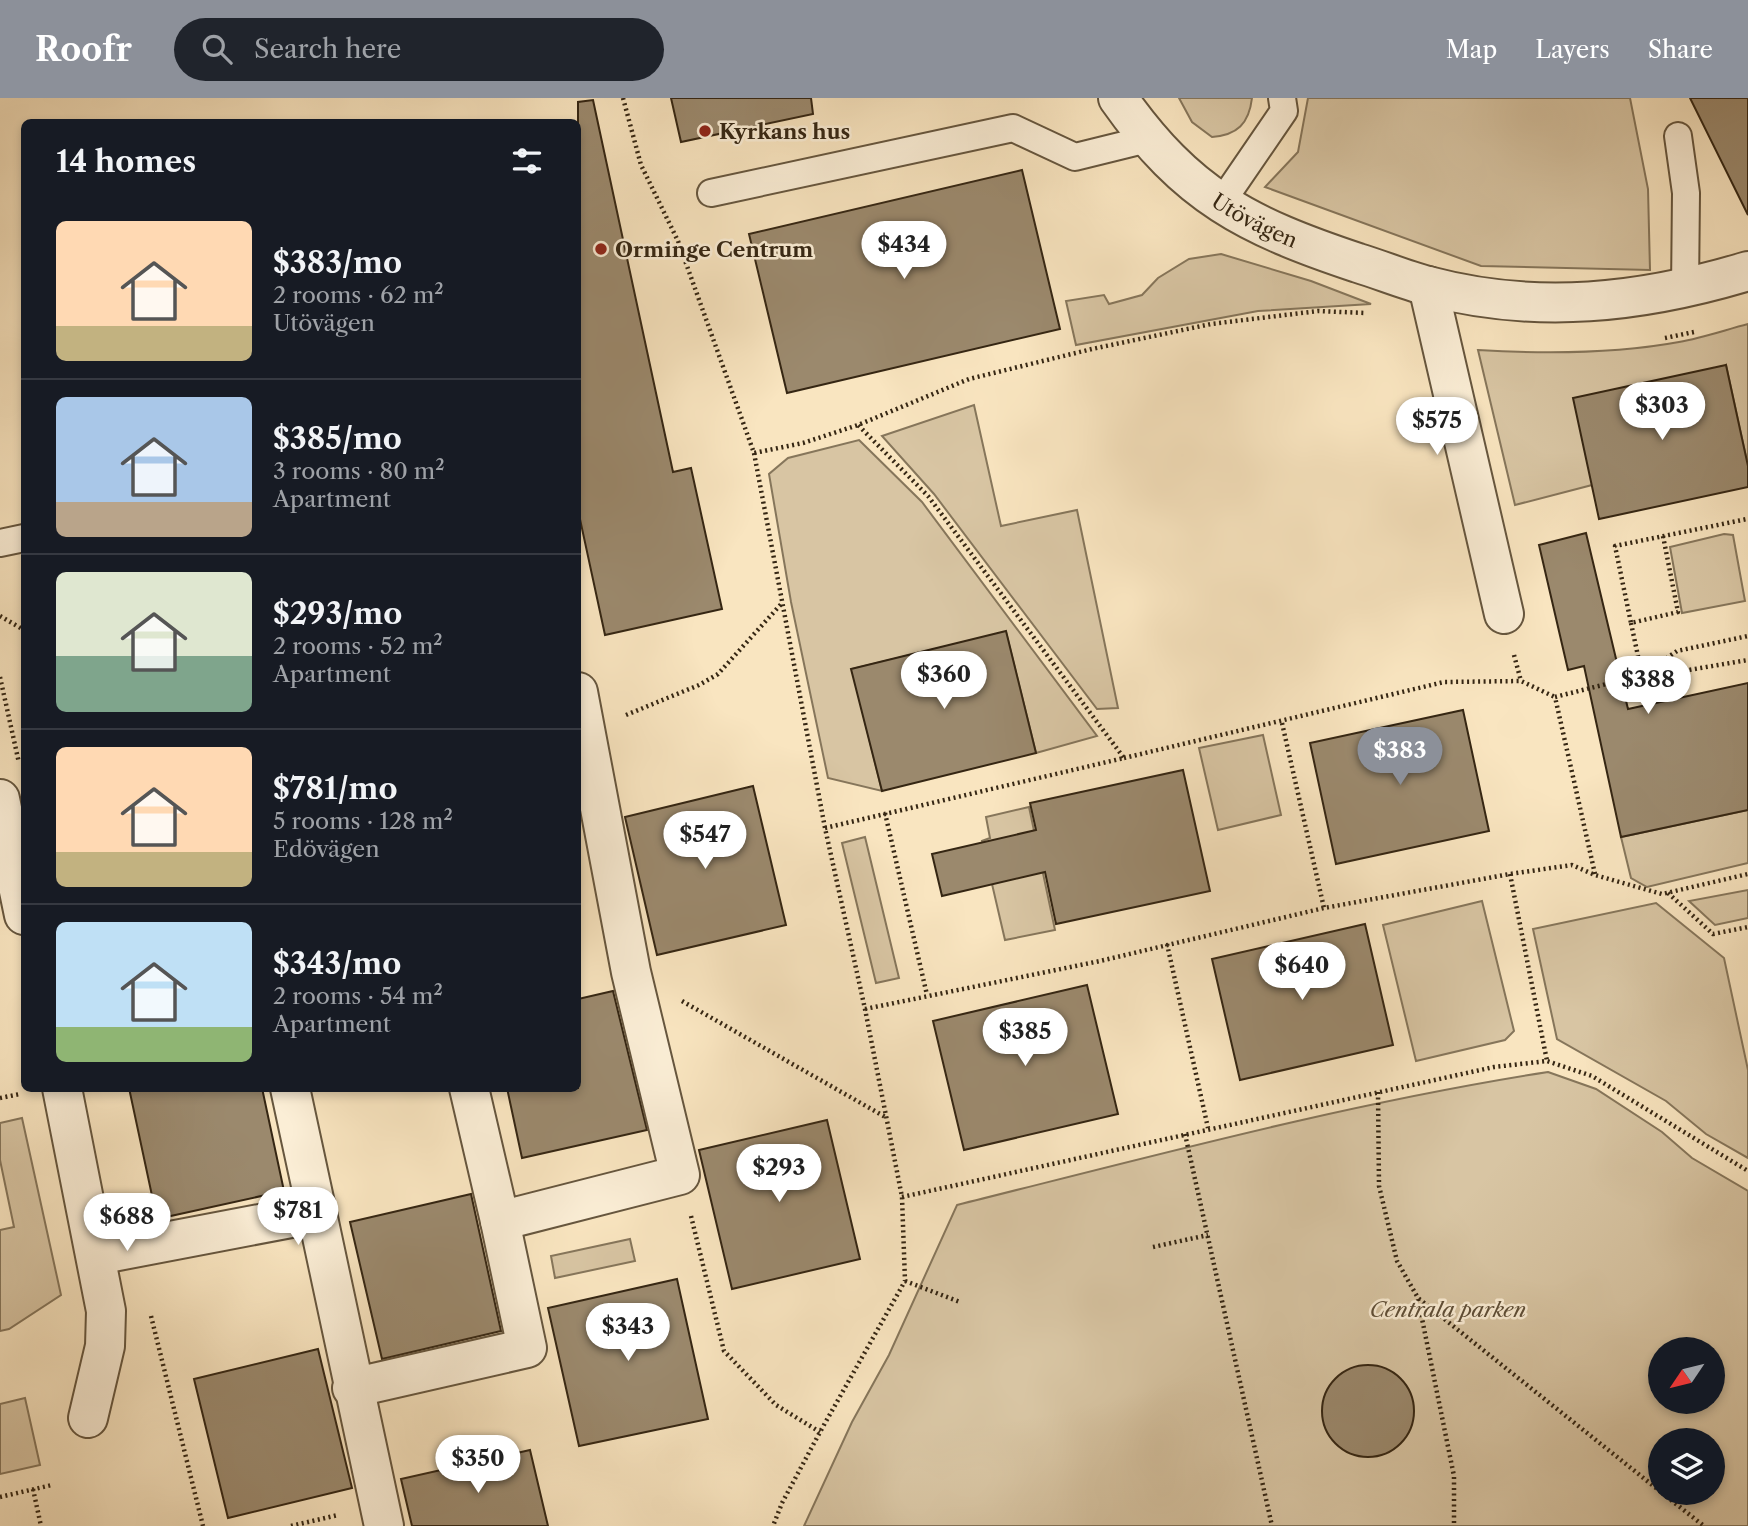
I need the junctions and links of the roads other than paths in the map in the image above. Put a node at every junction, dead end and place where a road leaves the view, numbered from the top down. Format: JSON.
{"nodes":[{"id":1,"x":1118,"y":98,"type":"edge"},
{"id":2,"x":1282,"y":98,"type":"edge"},
{"id":3,"x":1678,"y":136,"type":"dead end"},
{"id":4,"x":1148,"y":139,"type":"junction"},
{"id":5,"x":711,"y":193,"type":"dead end"},
{"id":6,"x":1221,"y":203,"type":"junction"},
{"id":7,"x":1748,"y":271,"type":"edge"},
{"id":8,"x":1428,"y":286,"type":"junction"},
{"id":9,"x":1685,"y":290,"type":"junction"},
{"id":10,"x":21,"y":539,"type":"edge"},
{"id":11,"x":0,"y":543,"type":"edge"},
{"id":12,"x":1504,"y":614,"type":"dead end"},
{"id":13,"x":581,"y":710,"type":"edge"},
{"id":14,"x":11,"y":787,"type":"edge"},
{"id":15,"x":15,"y":903,"type":"edge"},
{"id":16,"x":47,"y":1092,"type":"edge"},
{"id":17,"x":291,"y":1092,"type":"edge"},
{"id":18,"x":470,"y":1092,"type":"edge"},
{"id":19,"x":317,"y":1213,"type":"junction"},
{"id":20,"x":500,"y":1221,"type":"junction"},
{"id":21,"x":97,"y":1255,"type":"junction"},
{"id":22,"x":352,"y":1388,"type":"junction"},
{"id":23,"x":88,"y":1418,"type":"dead end"},
{"id":24,"x":384,"y":1526,"type":"edge"}],
"edges":[{"from":1,"to":4,"type":"street","name":"Utövägen"},
{"from":2,"to":6,"type":"lane"},
{"from":3,"to":9,"type":"lane"},
{"from":4,"to":5,"type":"lane"},
{"from":4,"to":6,"type":"street","name":"Utövägen"},
{"from":6,"to":8,"type":"street","name":"Utövägen"},
{"from":7,"to":9,"type":"street","name":"Utövägen"},
{"from":8,"to":9,"type":"street","name":"Utövägen"},
{"from":8,"to":12,"type":"street"},
{"from":10,"to":11,"type":"lane"},
{"from":13,"to":20,"type":"street"},
{"from":14,"to":15,"type":"street"},
{"from":16,"to":21,"type":"street"},
{"from":17,"to":19,"type":"street"},
{"from":18,"to":20,"type":"street"},
{"from":19,"to":21,"type":"street"},
{"from":19,"to":22,"type":"street"},
{"from":20,"to":22,"type":"street"},
{"from":21,"to":23,"type":"street"},
{"from":22,"to":24,"type":"street"}]}
